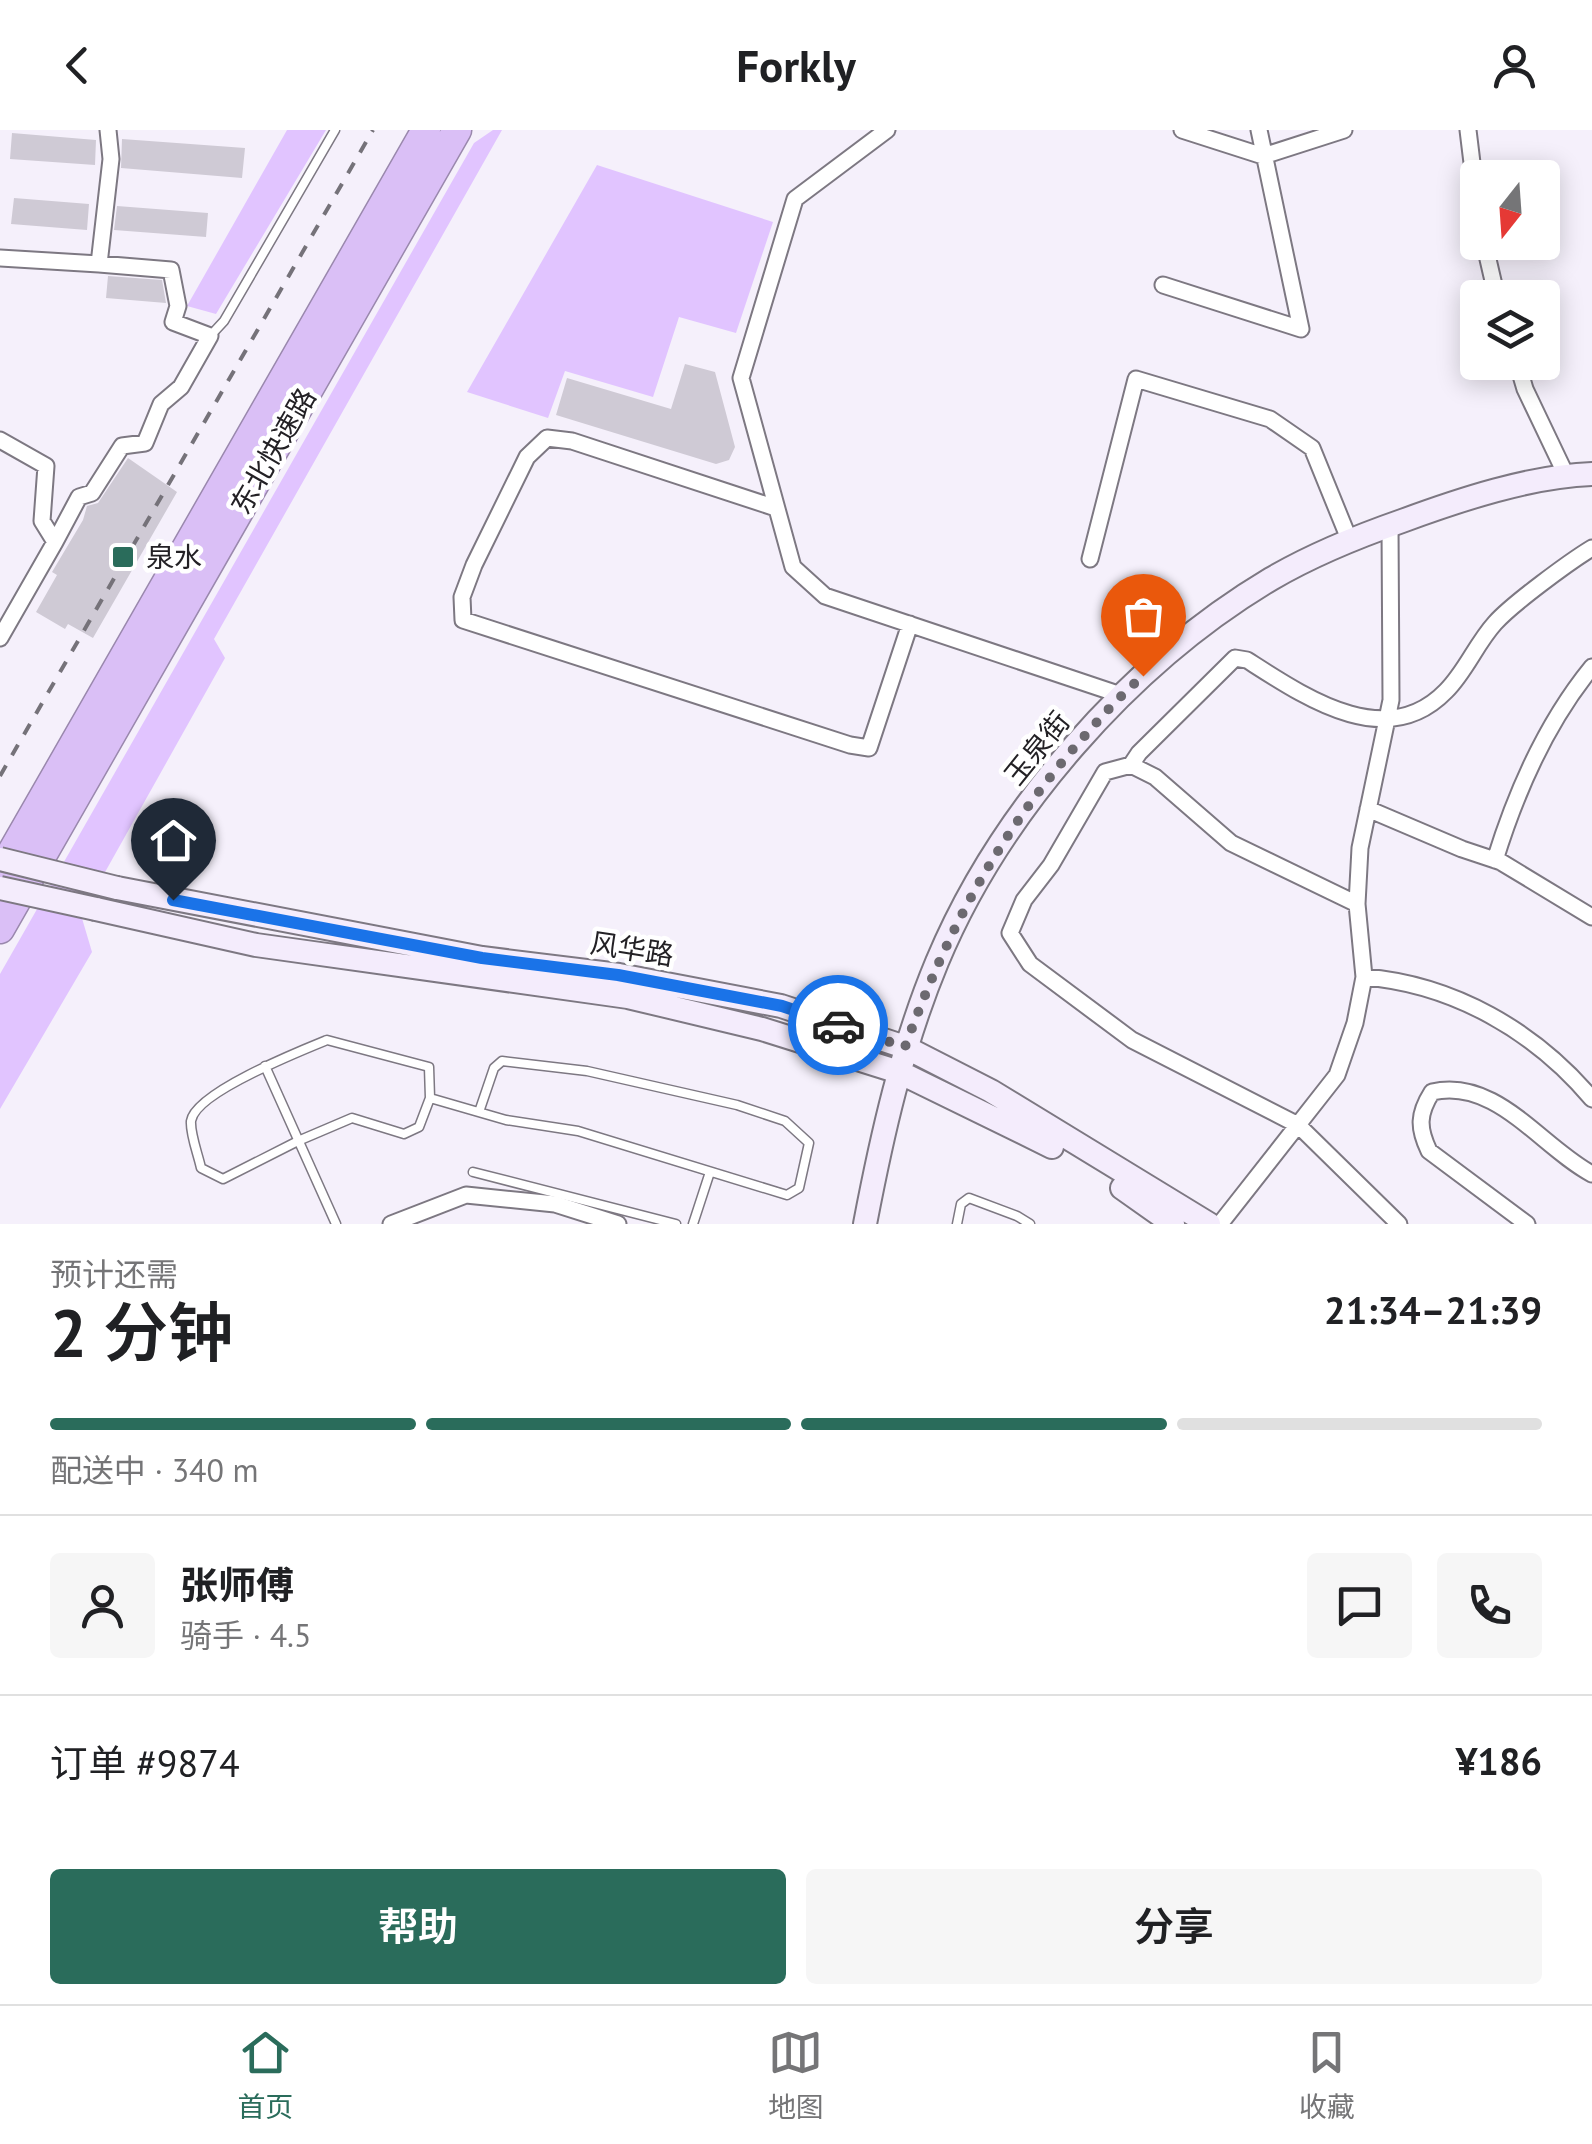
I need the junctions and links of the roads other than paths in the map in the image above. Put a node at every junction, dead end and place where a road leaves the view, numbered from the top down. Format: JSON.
{"nodes":[{"id":1,"x":108,"y":130,"type":"edge"},
{"id":2,"x":335,"y":130,"type":"edge"},
{"id":3,"x":426,"y":130,"type":"edge"},
{"id":4,"x":457,"y":130,"type":"edge"},
{"id":5,"x":886,"y":130,"type":"edge"},
{"id":6,"x":1182,"y":130,"type":"edge"},
{"id":7,"x":1259,"y":130,"type":"edge"},
{"id":8,"x":1344,"y":130,"type":"edge"},
{"id":9,"x":1468,"y":130,"type":"edge"},
{"id":10,"x":1263,"y":156,"type":"junction"},
{"id":11,"x":1472,"y":160,"type":"edge"},
{"id":12,"x":0,"y":258,"type":"edge"},
{"id":13,"x":99,"y":264,"type":"junction"},
{"id":14,"x":1163,"y":285,"type":"dead end"},
{"id":15,"x":210,"y":336,"type":"junction"},
{"id":16,"x":1523,"y":380,"type":"edge"},
{"id":17,"x":0,"y":440,"type":"edge"},
{"id":18,"x":1592,"y":474,"type":"edge"},
{"id":19,"x":1566,"y":475,"type":"junction"},
{"id":20,"x":776,"y":508,"type":"junction"},
{"id":21,"x":1390,"y":536,"type":"junction"},
{"id":22,"x":1349,"y":540,"type":"junction"},
{"id":23,"x":55,"y":542,"type":"junction"},
{"id":24,"x":1592,"y":548,"type":"edge"},
{"id":25,"x":1090,"y":559,"type":"dead end"},
{"id":26,"x":910,"y":624,"type":"junction"},
{"id":27,"x":0,"y":638,"type":"edge"},
{"id":28,"x":1592,"y":666,"type":"edge"},
{"id":29,"x":1121,"y":695,"type":"junction"},
{"id":30,"x":1388,"y":722,"type":"junction"},
{"id":31,"x":1132,"y":766,"type":"junction"},
{"id":32,"x":1368,"y":809,"type":"junction"},
{"id":33,"x":0,"y":858,"type":"edge"},
{"id":34,"x":1495,"y":860,"type":"junction"},
{"id":35,"x":0,"y":873,"type":"edge"},
{"id":36,"x":0,"y":888,"type":"edge"},
{"id":37,"x":1357,"y":904,"type":"junction"},
{"id":38,"x":1592,"y":916,"type":"edge"},
{"id":39,"x":0,"y":929,"type":"edge"},
{"id":40,"x":1364,"y":977,"type":"junction"},
{"id":41,"x":905,"y":1047,"type":"junction"},
{"id":42,"x":265,"y":1066,"type":"junction"},
{"id":43,"x":899,"y":1072,"type":"junction"},
{"id":44,"x":1590,"y":1092,"type":"edge"},
{"id":45,"x":430,"y":1098,"type":"junction"},
{"id":46,"x":479,"y":1112,"type":"junction"},
{"id":47,"x":1298,"y":1126,"type":"junction"},
{"id":48,"x":298,"y":1141,"type":"junction"},
{"id":49,"x":473,"y":1172,"type":"dead end"},
{"id":50,"x":710,"y":1172,"type":"junction"},
{"id":51,"x":1592,"y":1174,"type":"edge"},
{"id":52,"x":336,"y":1224,"type":"edge"},
{"id":53,"x":391,"y":1224,"type":"edge"},
{"id":54,"x":618,"y":1224,"type":"edge"},
{"id":55,"x":676,"y":1224,"type":"edge"},
{"id":56,"x":693,"y":1224,"type":"edge"},
{"id":57,"x":865,"y":1224,"type":"edge"},
{"id":58,"x":958,"y":1224,"type":"edge"},
{"id":59,"x":1030,"y":1224,"type":"edge"},
{"id":60,"x":1173,"y":1224,"type":"edge"},
{"id":61,"x":1209,"y":1224,"type":"edge"},
{"id":62,"x":1220,"y":1224,"type":"edge"},
{"id":63,"x":1399,"y":1224,"type":"edge"},
{"id":64,"x":1527,"y":1224,"type":"edge"}],
"edges":[{"from":1,"to":13,"type":"street"},
{"from":2,"to":15,"type":"lane"},
{"from":3,"to":35,"type":"highway","name":"东北快速路"},
{"from":4,"to":39,"type":"highway","name":"东北快速路"},
{"from":5,"to":20,"type":"street"},
{"from":6,"to":10,"type":"street"},
{"from":7,"to":10,"type":"street"},
{"from":8,"to":10,"type":"street"},
{"from":9,"to":11,"type":"street"},
{"from":10,"to":14,"type":"street"},
{"from":12,"to":13,"type":"street"},
{"from":13,"to":15,"type":"street"},
{"from":15,"to":23,"type":"street"},
{"from":16,"to":19,"type":"street"},
{"from":17,"to":23,"type":"street"},
{"from":18,"to":19,"type":"street","name":"玉泉街"},
{"from":19,"to":21,"type":"street","name":"玉泉街"},
{"from":20,"to":26,"type":"street"},
{"from":20,"to":26,"type":"street"},
{"from":21,"to":22,"type":"street","name":"玉泉街"},
{"from":21,"to":30,"type":"street"},
{"from":22,"to":25,"type":"street"},
{"from":22,"to":29,"type":"street","name":"玉泉街"},
{"from":23,"to":27,"type":"street"},
{"from":24,"to":30,"type":"street"},
{"from":26,"to":29,"type":"street"},
{"from":28,"to":34,"type":"street"},
{"from":29,"to":41,"type":"street","name":"玉泉街"},
{"from":30,"to":31,"type":"street"},
{"from":30,"to":32,"type":"street"},
{"from":31,"to":37,"type":"street"},
{"from":31,"to":47,"type":"street"},
{"from":32,"to":34,"type":"street"},
{"from":32,"to":37,"type":"street"},
{"from":33,"to":41,"type":"street","name":"风华路","bridge":true},
{"from":34,"to":38,"type":"street"},
{"from":36,"to":43,"type":"street","bridge":true},
{"from":37,"to":40,"type":"street"},
{"from":40,"to":44,"type":"street"},
{"from":40,"to":47,"type":"street"},
{"from":41,"to":43,"type":"street","name":"玉泉街"},
{"from":41,"to":61,"type":"street","name":"风华路"},
{"from":42,"to":45,"type":"lane"},
{"from":42,"to":48,"type":"lane"},
{"from":42,"to":48,"type":"lane"},
{"from":43,"to":57,"type":"street","name":"玉泉街"},
{"from":43,"to":60,"type":"street"},
{"from":45,"to":46,"type":"lane"},
{"from":45,"to":48,"type":"lane"},
{"from":46,"to":50,"type":"lane"},
{"from":46,"to":50,"type":"lane"},
{"from":47,"to":62,"type":"street"},
{"from":47,"to":63,"type":"street"},
{"from":48,"to":52,"type":"lane"},
{"from":49,"to":55,"type":"lane"},
{"from":50,"to":56,"type":"lane"},
{"from":51,"to":64,"type":"street"},
{"from":53,"to":54,"type":"street"},
{"from":58,"to":59,"type":"lane"}]}
